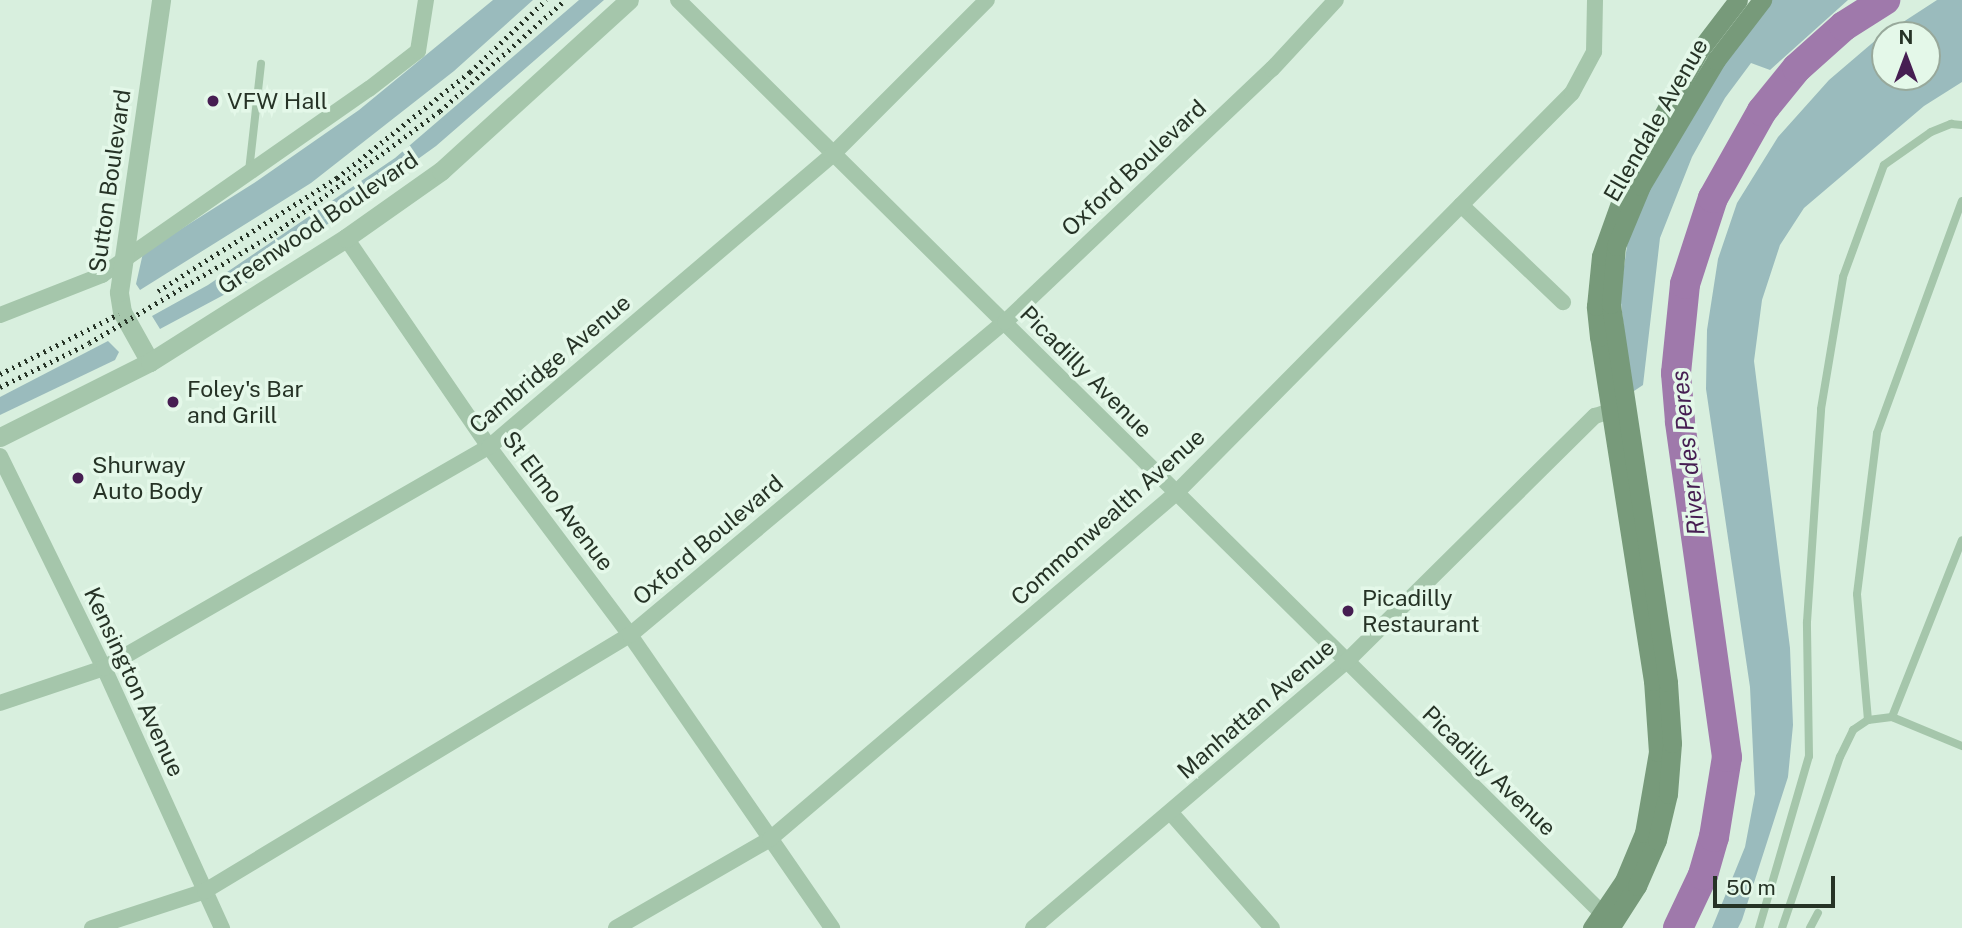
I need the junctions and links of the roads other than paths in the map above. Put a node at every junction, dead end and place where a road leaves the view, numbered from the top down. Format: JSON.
{"nodes":[{"id":1,"x":161,"y":0,"type":"edge"},
{"id":2,"x":426,"y":0,"type":"edge"},
{"id":3,"x":629,"y":0,"type":"edge"},
{"id":4,"x":678,"y":0,"type":"edge"},
{"id":5,"x":987,"y":0,"type":"edge"},
{"id":6,"x":1336,"y":0,"type":"edge"},
{"id":7,"x":1595,"y":0,"type":"edge"},
{"id":8,"x":1738,"y":0,"type":"edge"},
{"id":9,"x":1762,"y":0,"type":"edge"},
{"id":10,"x":261,"y":64,"type":"dead end"},
{"id":11,"x":1962,"y":125,"type":"edge"},
{"id":12,"x":832,"y":155,"type":"junction"},
{"id":13,"x":249,"y":174,"type":"junction"},
{"id":14,"x":1962,"y":201,"type":"edge"},
{"id":15,"x":1461,"y":205,"type":"junction"},
{"id":16,"x":346,"y":238,"type":"junction"},
{"id":17,"x":121,"y":261,"type":"junction"},
{"id":18,"x":1563,"y":302,"type":"dead end"},
{"id":19,"x":0,"y":315,"type":"edge"},
{"id":20,"x":1005,"y":322,"type":"junction"},
{"id":21,"x":150,"y":362,"type":"junction"},
{"id":22,"x":1618,"y":408,"type":"junction"},
{"id":23,"x":0,"y":437,"type":"edge"},
{"id":24,"x":489,"y":447,"type":"junction"},
{"id":25,"x":0,"y":456,"type":"edge"},
{"id":26,"x":1175,"y":494,"type":"junction"},
{"id":27,"x":1962,"y":540,"type":"edge"},
{"id":28,"x":629,"y":635,"type":"junction"},
{"id":29,"x":1346,"y":662,"type":"junction"},
{"id":30,"x":104,"y":668,"type":"junction"},
{"id":31,"x":0,"y":703,"type":"edge"},
{"id":32,"x":1892,"y":717,"type":"junction"},
{"id":33,"x":1868,"y":720,"type":"junction"},
{"id":34,"x":1962,"y":746,"type":"edge"},
{"id":35,"x":1171,"y":813,"type":"junction"},
{"id":36,"x":770,"y":839,"type":"junction"},
{"id":37,"x":205,"y":891,"type":"junction"},
{"id":38,"x":1818,"y":913,"type":"dead end"},
{"id":39,"x":1605,"y":924,"type":"edge"},
{"id":40,"x":92,"y":928,"type":"edge"},
{"id":41,"x":222,"y":928,"type":"edge"},
{"id":42,"x":616,"y":928,"type":"edge"},
{"id":43,"x":832,"y":928,"type":"edge"},
{"id":44,"x":1033,"y":928,"type":"edge"},
{"id":45,"x":1272,"y":928,"type":"edge"},
{"id":46,"x":1759,"y":928,"type":"edge"},
{"id":47,"x":1782,"y":928,"type":"edge"},
{"id":48,"x":1810,"y":928,"type":"edge"}],
"edges":[{"from":1,"to":17,"type":"street","name":"Sutton Boulevard"},
{"from":2,"to":13,"type":"street"},
{"from":3,"to":16,"type":"street","name":"Greenwood Boulevard"},
{"from":4,"to":12,"type":"street","name":"Picadilly Avenue"},
{"from":5,"to":12,"type":"street","name":"Cambridge Avenue"},
{"from":6,"to":20,"type":"street","name":"Oxford Boulevard"},
{"from":7,"to":15,"type":"street","name":"Commonwealth Avenue"},
{"from":8,"to":22,"type":"main road","name":"Ellendale Avenue"},
{"from":9,"to":22,"type":"main road","name":"Ellendale Avenue"},
{"from":10,"to":13,"type":"lane"},
{"from":11,"to":46,"type":"lane"},
{"from":12,"to":20,"type":"street","name":"Picadilly Avenue"},
{"from":12,"to":24,"type":"street","name":"Cambridge Avenue"},
{"from":13,"to":17,"type":"street"},
{"from":14,"to":33,"type":"lane"},
{"from":15,"to":18,"type":"street"},
{"from":15,"to":26,"type":"street","name":"Commonwealth Avenue"},
{"from":16,"to":21,"type":"street","name":"Greenwood Boulevard"},
{"from":16,"to":24,"type":"street","name":"St Elmo Avenue"},
{"from":17,"to":19,"type":"street"},
{"from":17,"to":21,"type":"street","name":"Sutton Boulevard"},
{"from":20,"to":26,"type":"street","name":"Picadilly Avenue"},
{"from":20,"to":28,"type":"street","name":"Oxford Boulevard"},
{"from":21,"to":23,"type":"street","name":"Greenwood Boulevard"},
{"from":22,"to":29,"type":"street","name":"Manhattan Avenue"},
{"from":22,"to":39,"type":"main road","name":"Ellendale Avenue"},
{"from":24,"to":28,"type":"street","name":"St Elmo Avenue"},
{"from":24,"to":30,"type":"street","name":"Cambridge Avenue"},
{"from":25,"to":30,"type":"street","name":"Kensington Avenue"},
{"from":26,"to":29,"type":"street","name":"Picadilly Avenue"},
{"from":26,"to":36,"type":"street","name":"Commonwealth Avenue"},
{"from":27,"to":32,"type":"lane"},
{"from":28,"to":36,"type":"street","name":"St Elmo Avenue"},
{"from":28,"to":37,"type":"street","name":"Oxford Boulevard"},
{"from":29,"to":35,"type":"street","name":"Manhattan Avenue"},
{"from":29,"to":39,"type":"street","name":"Picadilly Avenue"},
{"from":30,"to":31,"type":"street","name":"Cambridge Avenue"},
{"from":30,"to":37,"type":"street","name":"Kensington Avenue"},
{"from":32,"to":33,"type":"lane"},
{"from":32,"to":34,"type":"lane"},
{"from":33,"to":47,"type":"lane"},
{"from":35,"to":44,"type":"street","name":"Manhattan Avenue"},
{"from":35,"to":45,"type":"street"},
{"from":36,"to":42,"type":"street","name":"Commonwealth Avenue"},
{"from":36,"to":43,"type":"street","name":"St Elmo Avenue"},
{"from":37,"to":40,"type":"street","name":"Oxford Boulevard"},
{"from":37,"to":41,"type":"street","name":"Kensington Avenue"},
{"from":38,"to":48,"type":"lane"}]}
